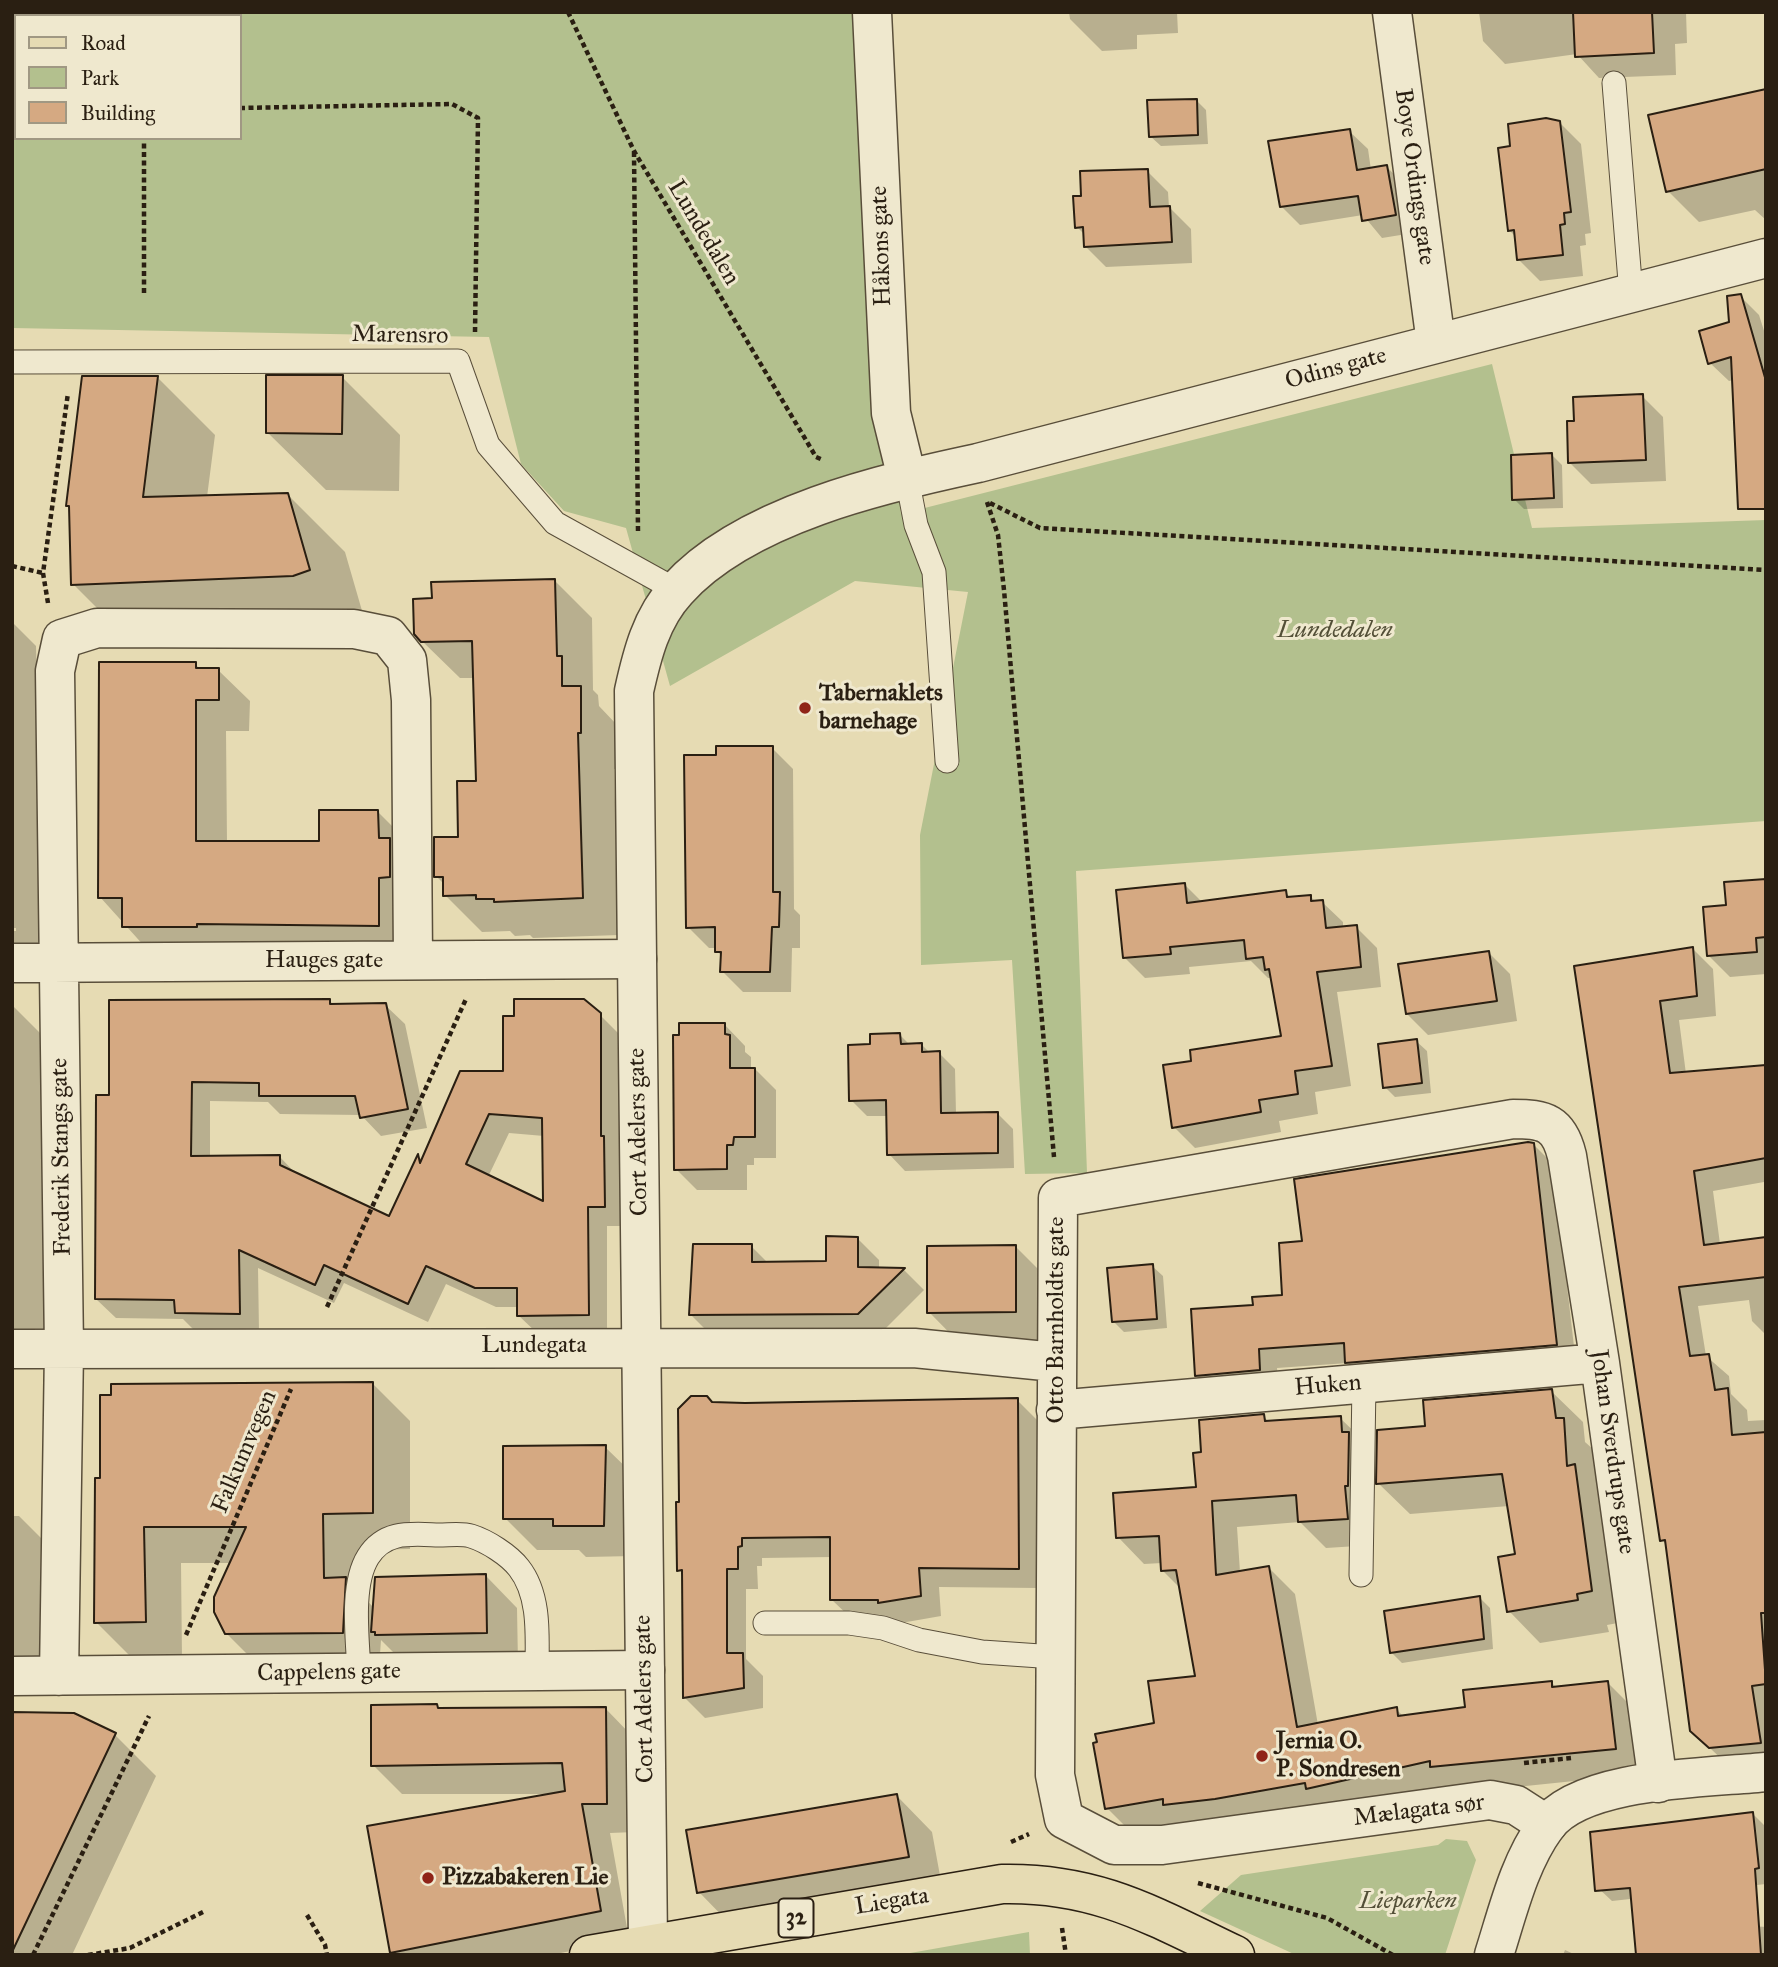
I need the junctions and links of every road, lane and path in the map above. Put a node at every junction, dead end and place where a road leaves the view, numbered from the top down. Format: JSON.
{"nodes":[{"id":1,"x":568,"y":12,"type":"edge"},
{"id":2,"x":873,"y":12,"type":"edge"},
{"id":3,"x":1392,"y":12,"type":"edge"},
{"id":4,"x":1614,"y":83,"type":"dead end"},
{"id":5,"x":242,"y":108,"type":"edge"},
{"id":6,"x":144,"y":140,"type":"edge"},
{"id":7,"x":634,"y":151,"type":"junction"},
{"id":8,"x":1766,"y":258,"type":"edge"},
{"id":9,"x":144,"y":293,"type":"dead end"},
{"id":10,"x":1631,"y":294,"type":"junction"},
{"id":11,"x":1436,"y":342,"type":"junction"},
{"id":12,"x":458,"y":361,"type":"junction"},
{"id":13,"x":12,"y":362,"type":"edge"},
{"id":14,"x":71,"y":362,"type":"junction"},
{"id":15,"x":825,"y":461,"type":"dead end"},
{"id":16,"x":906,"y":478,"type":"junction"},
{"id":17,"x":987,"y":501,"type":"junction"},
{"id":18,"x":975,"y":505,"type":"dead end"},
{"id":19,"x":643,"y":539,"type":"dead end"},
{"id":20,"x":12,"y":566,"type":"edge"},
{"id":21,"x":1766,"y":570,"type":"edge"},
{"id":22,"x":43,"y":573,"type":"junction"},
{"id":23,"x":676,"y":590,"type":"junction"},
{"id":24,"x":62,"y":639,"type":"junction"},
{"id":25,"x":947,"y":761,"type":"dead end"},
{"id":26,"x":637,"y":959,"type":"junction"},
{"id":27,"x":413,"y":960,"type":"junction"},
{"id":28,"x":483,"y":960,"type":"junction"},
{"id":29,"x":12,"y":963,"type":"edge"},
{"id":30,"x":61,"y":963,"type":"junction"},
{"id":31,"x":1552,"y":1126,"type":"joint"},
{"id":32,"x":1058,"y":1198,"type":"junction"},
{"id":33,"x":641,"y":1346,"type":"junction"},
{"id":34,"x":309,"y":1347,"type":"junction"},
{"id":35,"x":12,"y":1349,"type":"edge"},
{"id":36,"x":64,"y":1349,"type":"junction"},
{"id":37,"x":1055,"y":1362,"type":"junction"},
{"id":38,"x":1600,"y":1363,"type":"junction"},
{"id":39,"x":1364,"y":1383,"type":"junction"},
{"id":40,"x":1056,"y":1410,"type":"junction"},
{"id":41,"x":1361,"y":1575,"type":"dead end"},
{"id":42,"x":765,"y":1623,"type":"dead end"},
{"id":43,"x":1055,"y":1657,"type":"junction"},
{"id":44,"x":645,"y":1670,"type":"junction"},
{"id":45,"x":537,"y":1671,"type":"junction"},
{"id":46,"x":359,"y":1673,"type":"junction"},
{"id":47,"x":169,"y":1675,"type":"junction"},
{"id":48,"x":12,"y":1676,"type":"edge"},
{"id":49,"x":59,"y":1676,"type":"junction"},
{"id":50,"x":1766,"y":1772,"type":"edge"},
{"id":51,"x":1658,"y":1783,"type":"junction"},
{"id":52,"x":1050,"y":1825,"type":"junction"},
{"id":53,"x":1547,"y":1825,"type":"junction"},
{"id":54,"x":1000,"y":1847,"type":"dead end"},
{"id":55,"x":1194,"y":1881,"type":"dead end"},
{"id":56,"x":203,"y":1912,"type":"dead end"},
{"id":57,"x":307,"y":1916,"type":"dead end"},
{"id":58,"x":1061,"y":1921,"type":"dead end"},
{"id":59,"x":648,"y":1943,"type":"junction"},
{"id":60,"x":1184,"y":1944,"type":"edge"},
{"id":61,"x":33,"y":1955,"type":"edge"},
{"id":62,"x":88,"y":1955,"type":"edge"},
{"id":63,"x":327,"y":1955,"type":"edge"},
{"id":64,"x":589,"y":1955,"type":"edge"},
{"id":65,"x":1066,"y":1955,"type":"edge"},
{"id":66,"x":1235,"y":1955,"type":"edge"},
{"id":67,"x":1393,"y":1955,"type":"edge"},
{"id":68,"x":1494,"y":1955,"type":"edge"}],
"edges":[{"from":1,"to":7,"type":"path","name":"Lundedalen"},
{"from":2,"to":16,"type":"street","name":"Håkons gate"},
{"from":3,"to":11,"type":"street","name":"Boye Ordings gate"},
{"from":4,"to":10,"type":"lane"},
{"from":5,"to":12,"type":"path"},
{"from":6,"to":9,"type":"path"},
{"from":7,"to":15,"type":"path","name":"Lundedalen"},
{"from":7,"to":19,"type":"path"},
{"from":8,"to":10,"type":"street","name":"Odins gate"},
{"from":10,"to":11,"type":"street","name":"Odins gate"},
{"from":11,"to":16,"type":"street","name":"Odins gate"},
{"from":12,"to":14,"type":"lane","name":"Marensro"},
{"from":12,"to":23,"type":"lane","name":"Marensro"},
{"from":13,"to":14,"type":"lane","name":"Marensro"},
{"from":14,"to":22,"type":"path"},
{"from":16,"to":23,"type":"street","name":"Cort Adelers gate"},
{"from":16,"to":25,"type":"lane"},
{"from":17,"to":18,"type":"path"},
{"from":17,"to":21,"type":"path"},
{"from":17,"to":32,"type":"path"},
{"from":20,"to":22,"type":"path"},
{"from":22,"to":24,"type":"path"},
{"from":23,"to":26,"type":"street","name":"Cort Adelers gate"},
{"from":24,"to":27,"type":"street"},
{"from":24,"to":30,"type":"street","name":"Frederik Stangs gate"},
{"from":26,"to":28,"type":"street","name":"Hauges gate"},
{"from":26,"to":33,"type":"street","name":"Cort Adelers gate"},
{"from":27,"to":28,"type":"street","name":"Hauges gate"},
{"from":27,"to":30,"type":"street","name":"Hauges gate"},
{"from":28,"to":34,"type":"path","name":"Falkumvegen"},
{"from":29,"to":30,"type":"street","name":"Hauges gate"},
{"from":30,"to":36,"type":"street","name":"Frederik Stangs gate"},
{"from":31,"to":32,"type":"street","name":"Otto Barnholdts gate"},
{"from":31,"to":38,"type":"street","name":"Johan Sverdrups gate"},
{"from":32,"to":37,"type":"street","name":"Otto Barnholdts gate"},
{"from":33,"to":34,"type":"street","name":"Lundegata"},
{"from":33,"to":37,"type":"street","name":"Lundegata"},
{"from":33,"to":44,"type":"street","name":"Cort Adelers gate"},
{"from":34,"to":36,"type":"street","name":"Lundegata"},
{"from":34,"to":47,"type":"path","name":"Falkumvegen"},
{"from":35,"to":36,"type":"street","name":"Lundegata"},
{"from":36,"to":49,"type":"street","name":"Frederik Stangs gate"},
{"from":37,"to":40,"type":"street","name":"Otto Barnholdts gate"},
{"from":38,"to":39,"type":"street","name":"Huken"},
{"from":38,"to":51,"type":"street","name":"Johan Sverdrups gate"},
{"from":39,"to":40,"type":"street","name":"Huken"},
{"from":39,"to":41,"type":"lane"},
{"from":40,"to":43,"type":"street","name":"Otto Barnholdts gate"},
{"from":42,"to":43,"type":"lane"},
{"from":43,"to":52,"type":"street","name":"Otto Barnholdts gate"},
{"from":44,"to":45,"type":"street","name":"Cappelens gate"},
{"from":44,"to":59,"type":"street","name":"Cort Adelers gate"},
{"from":45,"to":46,"type":"street","name":"Cappelens gate"},
{"from":45,"to":46,"type":"lane"},
{"from":46,"to":47,"type":"street","name":"Cappelens gate"},
{"from":47,"to":49,"type":"street","name":"Cappelens gate"},
{"from":47,"to":61,"type":"path","name":"Falkumvegen"},
{"from":48,"to":49,"type":"street","name":"Cappelens gate"},
{"from":50,"to":51,"type":"street"},
{"from":51,"to":53,"type":"street"},
{"from":52,"to":53,"type":"street","name":"Mælagata sør"},
{"from":52,"to":54,"type":"path"},
{"from":53,"to":68,"type":"street"},
{"from":55,"to":67,"type":"path"},
{"from":56,"to":62,"type":"path"},
{"from":57,"to":63,"type":"path"},
{"from":58,"to":65,"type":"path"},
{"from":59,"to":60,"type":"main road","name":"Liegata","number":"32"},
{"from":59,"to":64,"type":"main road","name":"Liegata","number":"32"},
{"from":60,"to":66,"type":"main road","number":"32"}]}
